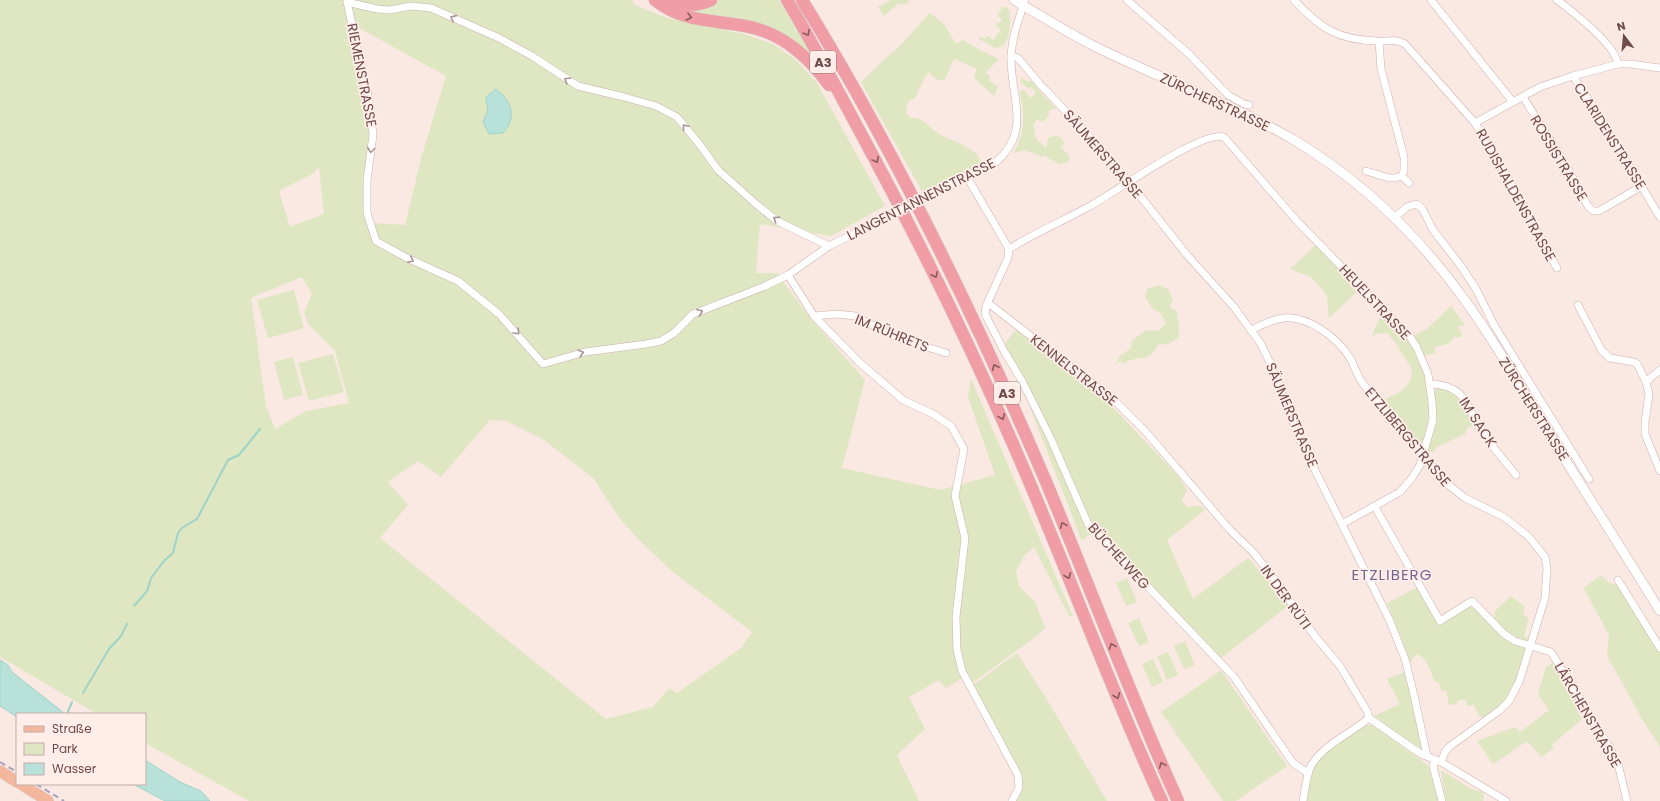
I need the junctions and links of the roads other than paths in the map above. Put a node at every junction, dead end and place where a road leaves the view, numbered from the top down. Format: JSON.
{"nodes":[{"id":1,"x":655,"y":0,"type":"edge"},
{"id":2,"x":666,"y":0,"type":"edge"},
{"id":3,"x":711,"y":0,"type":"edge"},
{"id":4,"x":787,"y":0,"type":"edge"},
{"id":5,"x":802,"y":0,"type":"edge"},
{"id":6,"x":1014,"y":0,"type":"edge"},
{"id":7,"x":1127,"y":0,"type":"edge"},
{"id":8,"x":1294,"y":0,"type":"edge"},
{"id":9,"x":1431,"y":0,"type":"edge"},
{"id":10,"x":1557,"y":0,"type":"edge"},
{"id":11,"x":346,"y":1,"type":"edge"},
{"id":12,"x":1023,"y":2,"type":"edge"},
{"id":13,"x":1380,"y":42,"type":"junction"},
{"id":14,"x":1011,"y":56,"type":"junction"},
{"id":15,"x":1618,"y":64,"type":"junction"},
{"id":16,"x":1660,"y":68,"type":"edge"},
{"id":17,"x":1573,"y":76,"type":"junction"},
{"id":18,"x":1523,"y":97,"type":"junction"},
{"id":19,"x":1513,"y":102,"type":"junction"},
{"id":20,"x":1249,"y":105,"type":"dead end"},
{"id":21,"x":1475,"y":123,"type":"junction"},
{"id":22,"x":857,"y":126,"type":"junction"},
{"id":23,"x":1366,"y":171,"type":"dead end"},
{"id":24,"x":1402,"y":176,"type":"junction"},
{"id":25,"x":967,"y":177,"type":"junction"},
{"id":26,"x":1129,"y":182,"type":"junction"},
{"id":27,"x":1409,"y":183,"type":"dead end"},
{"id":28,"x":1642,"y":186,"type":"junction"},
{"id":29,"x":1395,"y":217,"type":"junction"},
{"id":30,"x":1660,"y":217,"type":"edge"},
{"id":31,"x":376,"y":241,"type":"joint"},
{"id":32,"x":829,"y":246,"type":"junction"},
{"id":33,"x":1009,"y":249,"type":"junction"},
{"id":34,"x":1557,"y":268,"type":"dead end"},
{"id":35,"x":788,"y":275,"type":"junction"},
{"id":36,"x":988,"y":303,"type":"junction"},
{"id":37,"x":1578,"y":306,"type":"dead end"},
{"id":38,"x":814,"y":316,"type":"junction"},
{"id":39,"x":1252,"y":330,"type":"junction"},
{"id":40,"x":946,"y":353,"type":"dead end"},
{"id":41,"x":1660,"y":370,"type":"edge"},
{"id":42,"x":1646,"y":382,"type":"junction"},
{"id":43,"x":1430,"y":384,"type":"junction"},
{"id":44,"x":1422,"y":456,"type":"junction"},
{"id":45,"x":1660,"y":471,"type":"edge"},
{"id":46,"x":1516,"y":475,"type":"dead end"},
{"id":47,"x":1589,"y":479,"type":"dead end"},
{"id":48,"x":1190,"y":484,"type":"joint"},
{"id":49,"x":1375,"y":507,"type":"junction"},
{"id":50,"x":1342,"y":524,"type":"junction"},
{"id":51,"x":1618,"y":580,"type":"dead end"},
{"id":52,"x":1660,"y":611,"type":"edge"},
{"id":53,"x":1530,"y":646,"type":"junction"},
{"id":54,"x":1660,"y":648,"type":"edge"},
{"id":55,"x":1370,"y":718,"type":"junction"},
{"id":56,"x":1427,"y":756,"type":"junction"},
{"id":57,"x":1438,"y":761,"type":"junction"},
{"id":58,"x":0,"y":771,"type":"edge"},
{"id":59,"x":1308,"y":773,"type":"junction"},
{"id":60,"x":16,"y":781,"type":"edge"},
{"id":61,"x":23,"y":785,"type":"edge"},
{"id":62,"x":48,"y":801,"type":"edge"},
{"id":63,"x":1012,"y":801,"type":"edge"},
{"id":64,"x":1162,"y":801,"type":"edge"},
{"id":65,"x":1178,"y":801,"type":"edge"},
{"id":66,"x":1303,"y":801,"type":"edge"},
{"id":67,"x":1442,"y":801,"type":"edge"},
{"id":68,"x":1506,"y":801,"type":"edge"},
{"id":69,"x":1627,"y":801,"type":"edge"}],
"edges":[{"from":1,"to":22,"type":"highway","one_way":true},
{"from":2,"to":3,"type":"highway"},
{"from":4,"to":22,"type":"highway","number":"A3","one_way":true},
{"from":65,"to":5,"type":"highway","number":"A3","one_way":true},
{"from":6,"to":12,"type":"main road","name":"ZÜRCHERSTRASSE"},
{"from":7,"to":20,"type":"street"},
{"from":8,"to":13,"type":"street","name":"RUDISHALDENSTRASSE"},
{"from":9,"to":19,"type":"street"},
{"from":10,"to":15,"type":"street"},
{"from":11,"to":31,"type":"street","name":"RIEMENSTRASSE","one_way":true},
{"from":32,"to":11,"type":"street","one_way":true},
{"from":12,"to":14,"type":"street","name":"LANGENTANNENSTRASSE"},
{"from":12,"to":29,"type":"main road","name":"ZÜRCHERSTRASSE"},
{"from":13,"to":21,"type":"street","name":"RUDISHALDENSTRASSE"},
{"from":13,"to":24,"type":"street"},
{"from":14,"to":25,"type":"street","name":"LANGENTANNENSTRASSE"},
{"from":14,"to":26,"type":"street","name":"SÄUMERSTRASSE"},
{"from":15,"to":16,"type":"street"},
{"from":15,"to":17,"type":"street"},
{"from":17,"to":18,"type":"street"},
{"from":17,"to":28,"type":"street","name":"CLARIDENSTRASSE"},
{"from":18,"to":19,"type":"street"},
{"from":18,"to":28,"type":"street","name":"ROSSISTRASSE"},
{"from":19,"to":21,"type":"street"},
{"from":21,"to":34,"type":"street","name":"RUDISHALDENSTRASSE"},
{"from":22,"to":64,"type":"highway","number":"A3","one_way":true},
{"from":23,"to":24,"type":"street"},
{"from":24,"to":27,"type":"street"},
{"from":25,"to":32,"type":"street","name":"LANGENTANNENSTRASSE","bridge":true},
{"from":25,"to":33,"type":"street"},
{"from":26,"to":33,"type":"street","name":"HEUELSTRASSE"},
{"from":26,"to":39,"type":"street","name":"SÄUMERSTRASSE"},
{"from":26,"to":43,"type":"street","name":"HEUELSTRASSE"},
{"from":28,"to":30,"type":"street","name":"CLARIDENSTRASSE"},
{"from":29,"to":47,"type":"street","name":"ZÜRCHERSTRASSE"},
{"from":29,"to":52,"type":"main road","name":"ZÜRCHERSTRASSE"},
{"from":31,"to":35,"type":"street","name":"LANGENTANNENSTRASSE","one_way":true},
{"from":32,"to":35,"type":"street","name":"LANGENTANNENSTRASSE"},
{"from":33,"to":36,"type":"street"},
{"from":35,"to":38,"type":"street"},
{"from":36,"to":48,"type":"street","name":"KENNELSTRASSE"},
{"from":36,"to":59,"type":"street","name":"BÜCHELWEG"},
{"from":37,"to":42,"type":"street"},
{"from":38,"to":40,"type":"street","name":"IM RÜHRETS"},
{"from":38,"to":63,"type":"street"},
{"from":39,"to":44,"type":"street","name":"ETZLIBERGSTRASSE"},
{"from":39,"to":50,"type":"street","name":"SÄUMERSTRASSE"},
{"from":41,"to":42,"type":"street"},
{"from":42,"to":45,"type":"street"},
{"from":43,"to":44,"type":"street","name":"HEUELSTRASSE"},
{"from":43,"to":46,"type":"street","name":"IM SACK"},
{"from":44,"to":49,"type":"street","name":"HEUELSTRASSE"},
{"from":44,"to":53,"type":"street","name":"ETZLIBERGSTRASSE"},
{"from":48,"to":55,"type":"street","name":"IN DER RÜTI"},
{"from":49,"to":50,"type":"street","name":"HEUELSTRASSE"},
{"from":49,"to":53,"type":"street","name":"LÄRCHENSTRASSE"},
{"from":50,"to":56,"type":"street","name":"SÄUMERSTRASSE"},
{"from":51,"to":54,"type":"street"},
{"from":53,"to":57,"type":"street","name":"ETZLIBERGSTRASSE"},
{"from":53,"to":69,"type":"street","name":"LÄRCHENSTRASSE"},
{"from":55,"to":56,"type":"street"},
{"from":55,"to":59,"type":"street"},
{"from":56,"to":57,"type":"street"},
{"from":57,"to":67,"type":"street"},
{"from":57,"to":68,"type":"street"},
{"from":58,"to":60,"type":"main road"},
{"from":59,"to":66,"type":"street"},
{"from":61,"to":62,"type":"main road"}]}
